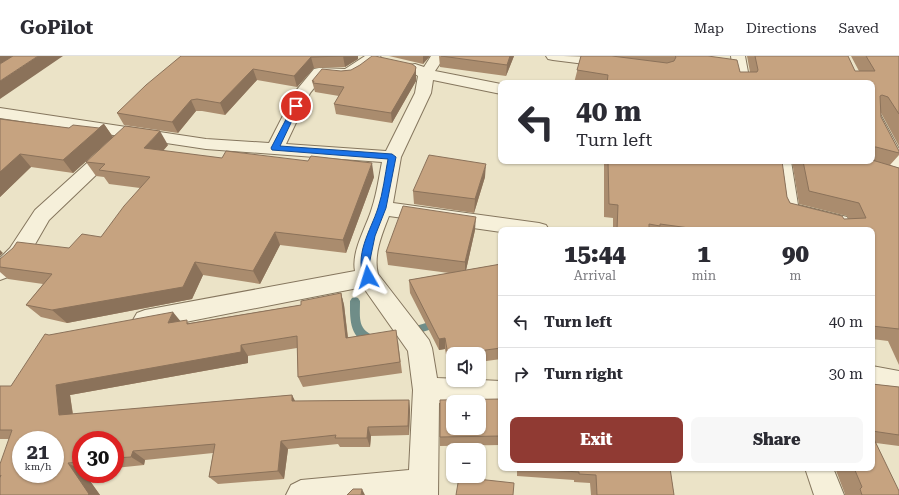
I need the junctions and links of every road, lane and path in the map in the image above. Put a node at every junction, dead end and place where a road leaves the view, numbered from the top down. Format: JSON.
{"nodes":[{"id":1,"x":438,"y":56,"type":"edge"},
{"id":2,"x":553,"y":56,"type":"edge"},
{"id":3,"x":738,"y":56,"type":"edge"},
{"id":4,"x":376,"y":59,"type":"edge"},
{"id":5,"x":624,"y":65,"type":"edge"},
{"id":6,"x":404,"y":66,"type":"edge"},
{"id":7,"x":426,"y":74,"type":"junction"},
{"id":8,"x":742,"y":80,"type":"edge"},
{"id":9,"x":498,"y":88,"type":"edge"},
{"id":10,"x":0,"y":113,"type":"edge"},
{"id":11,"x":875,"y":122,"type":"edge"},
{"id":12,"x":129,"y":133,"type":"junction"},
{"id":13,"x":275,"y":148,"type":"junction"},
{"id":14,"x":392,"y":157,"type":"junction"},
{"id":15,"x":782,"y":164,"type":"edge"},
{"id":16,"x":894,"y":172,"type":"edge"},
{"id":17,"x":382,"y":208,"type":"junction"},
{"id":18,"x":518,"y":227,"type":"edge"},
{"id":19,"x":842,"y":227,"type":"edge"},
{"id":20,"x":0,"y":271,"type":"edge"},
{"id":21,"x":368,"y":277,"type":"junction"},
{"id":22,"x":125,"y":324,"type":"edge"},
{"id":23,"x":875,"y":379,"type":"edge"},
{"id":24,"x":899,"y":383,"type":"edge"},
{"id":25,"x":426,"y":390,"type":"junction"},
{"id":26,"x":498,"y":393,"type":"edge"},
{"id":27,"x":820,"y":471,"type":"edge"},
{"id":28,"x":423,"y":489,"type":"edge"},
{"id":29,"x":315,"y":494,"type":"edge"},
{"id":30,"x":829,"y":495,"type":"edge"}],
"edges":[{"from":1,"to":7,"type":"street"},
{"from":2,"to":5,"type":"street"},
{"from":3,"to":8,"type":"street"},
{"from":4,"to":13,"type":"street"},
{"from":6,"to":7,"type":"street"},
{"from":7,"to":9,"type":"street"},
{"from":7,"to":14,"type":"street"},
{"from":10,"to":12,"type":"street"},
{"from":11,"to":16,"type":"street"},
{"from":12,"to":13,"type":"street"},
{"from":12,"to":20,"type":"street"},
{"from":13,"to":14,"type":"street"},
{"from":14,"to":17,"type":"street"},
{"from":15,"to":19,"type":"street"},
{"from":17,"to":18,"type":"street"},
{"from":17,"to":21,"type":"street"},
{"from":21,"to":22,"type":"street"},
{"from":21,"to":25,"type":"street"},
{"from":23,"to":24,"type":"street"},
{"from":25,"to":26,"type":"street"},
{"from":25,"to":28,"type":"street"},
{"from":27,"to":30,"type":"street"},
{"from":28,"to":29,"type":"street"}]}
